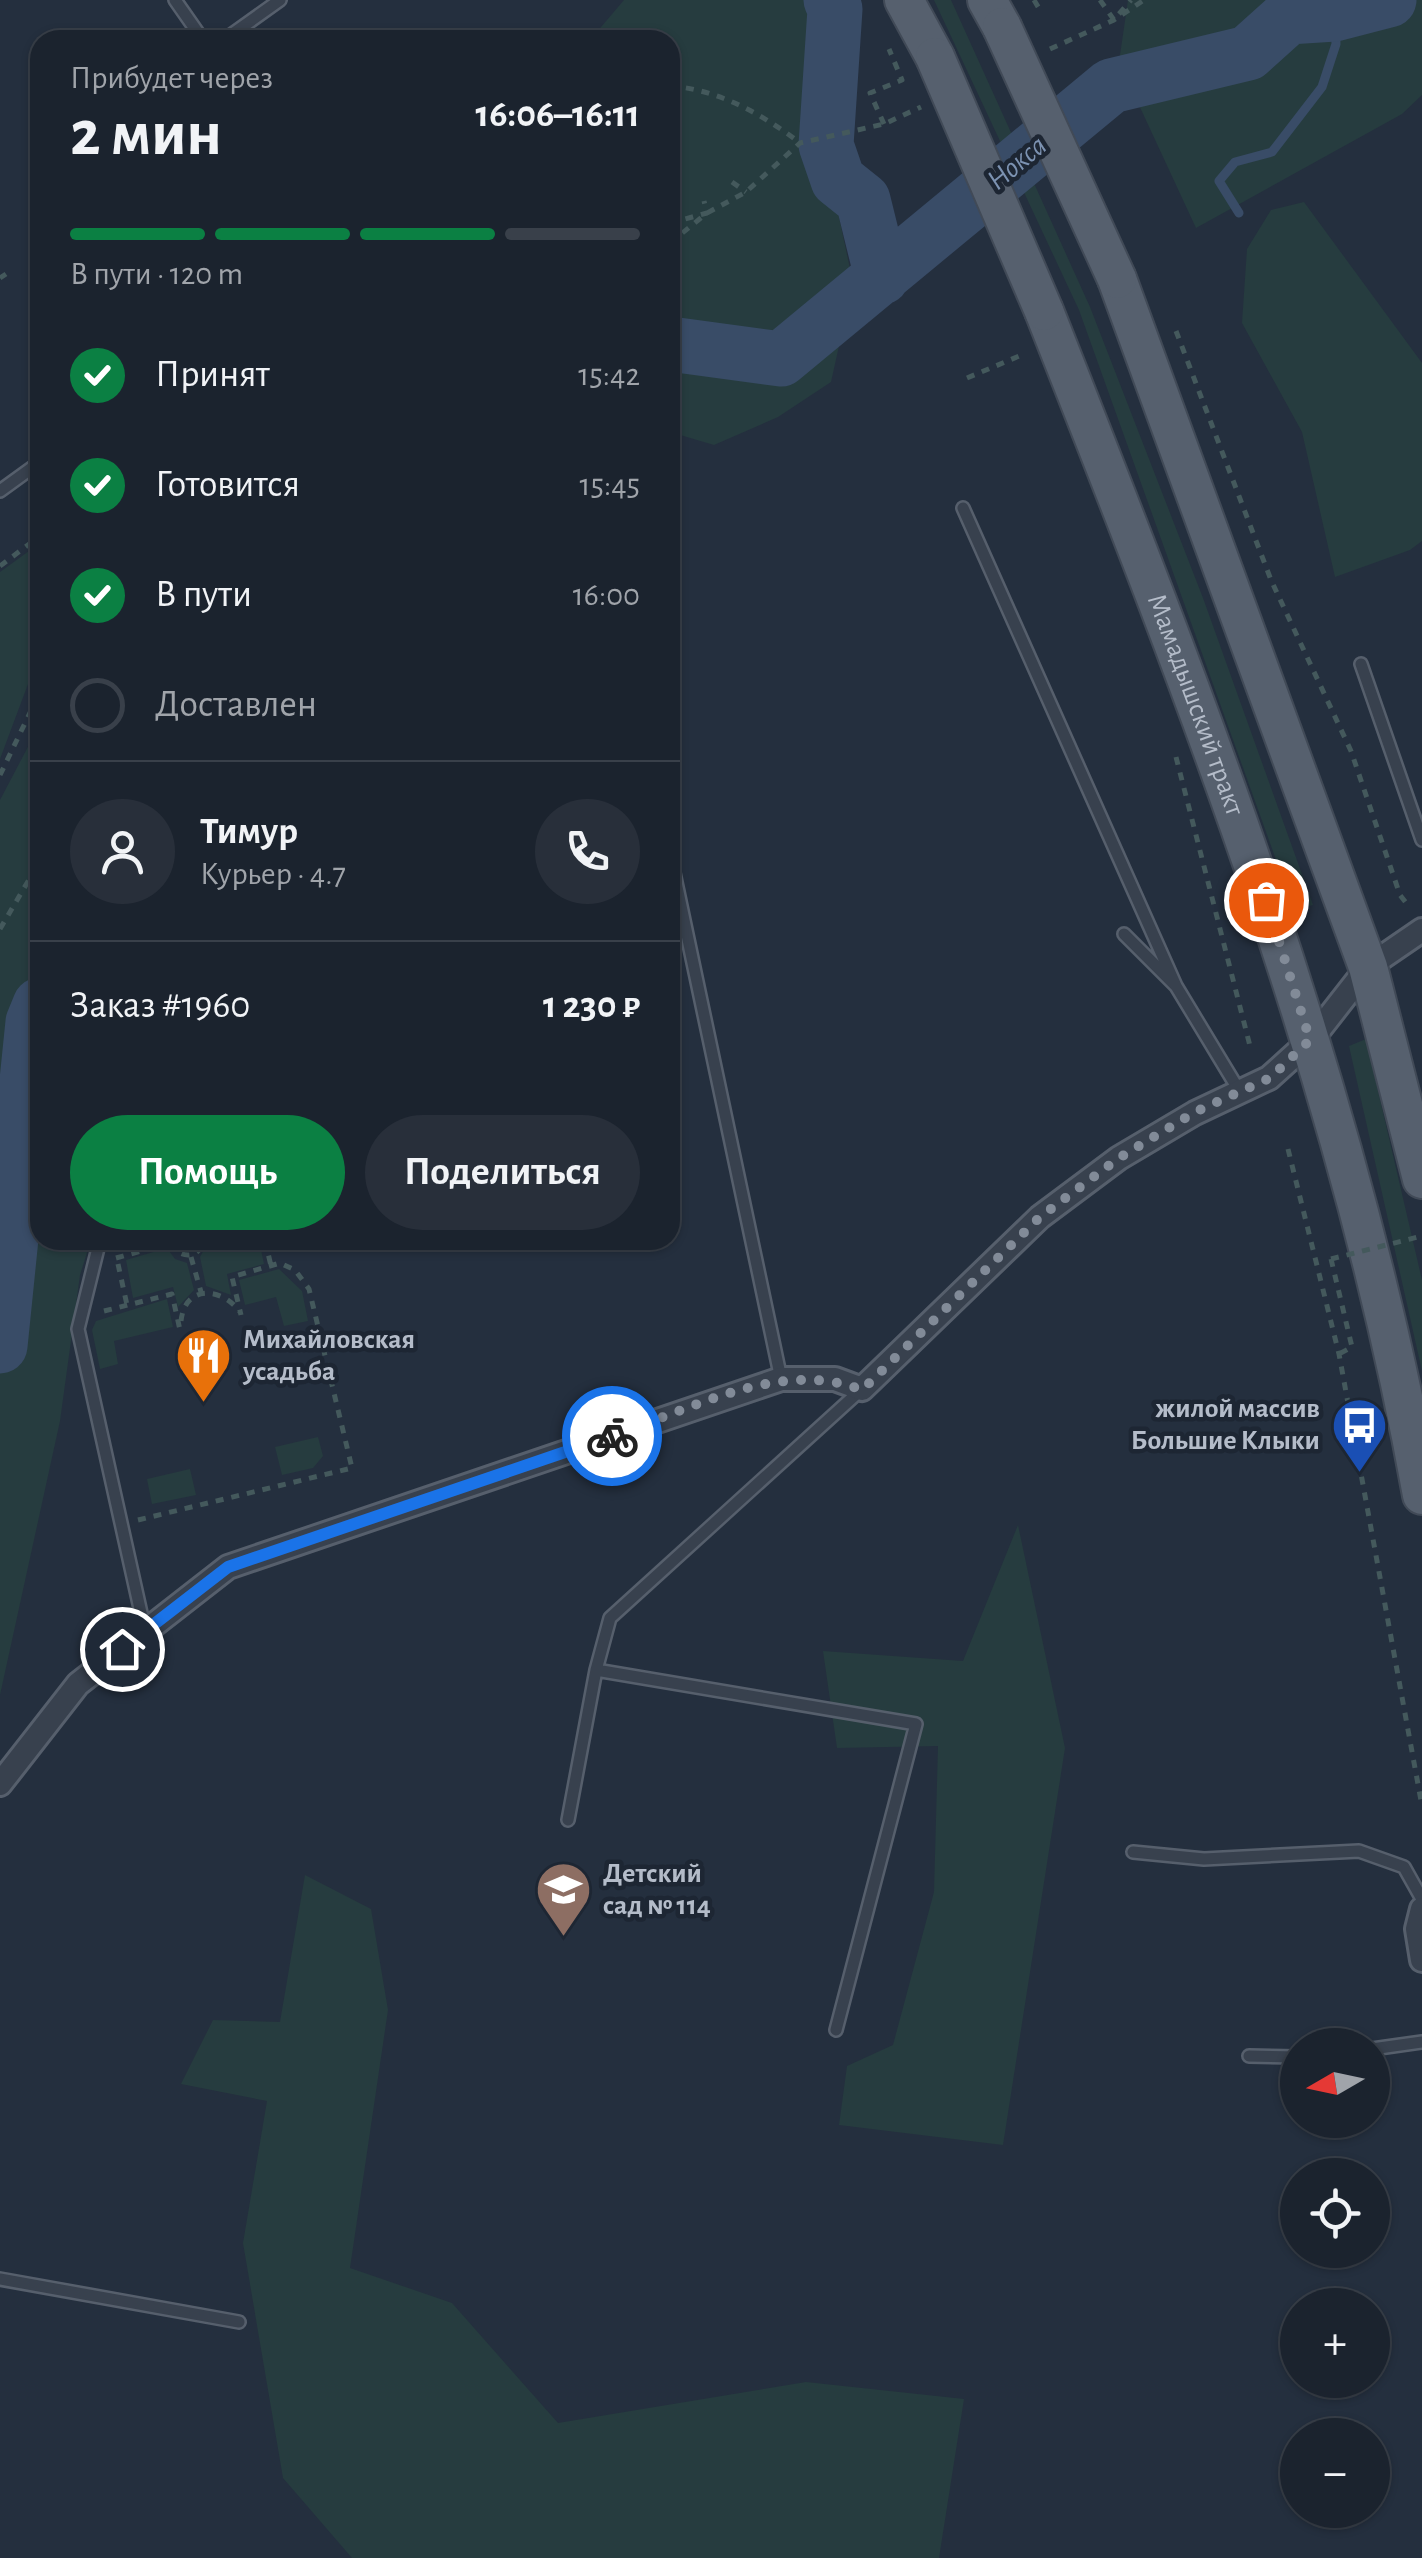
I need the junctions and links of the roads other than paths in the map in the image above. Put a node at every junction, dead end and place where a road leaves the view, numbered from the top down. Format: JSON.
{"nodes":[{"id":1,"x":175,"y":0,"type":"edge"},
{"id":2,"x":280,"y":0,"type":"edge"},
{"id":3,"x":904,"y":0,"type":"edge"},
{"id":4,"x":995,"y":14,"type":"edge"},
{"id":5,"x":196,"y":30,"type":"edge"},
{"id":6,"x":238,"y":30,"type":"edge"},
{"id":7,"x":30,"y":470,"type":"edge"},
{"id":8,"x":0,"y":492,"type":"edge"},
{"id":9,"x":963,"y":508,"type":"dead end"},
{"id":10,"x":1361,"y":664,"type":"dead end"},
{"id":11,"x":1422,"y":840,"type":"edge"},
{"id":12,"x":680,"y":901,"type":"edge"},
{"id":13,"x":1419,"y":922,"type":"edge"},
{"id":14,"x":1124,"y":934,"type":"dead end"},
{"id":15,"x":1368,"y":967,"type":"junction"},
{"id":16,"x":1176,"y":986,"type":"junction"},
{"id":17,"x":1310,"y":1040,"type":"junction"},
{"id":18,"x":1240,"y":1092,"type":"junction"},
{"id":19,"x":1422,"y":1179,"type":"edge"},
{"id":20,"x":98,"y":1250,"type":"edge"},
{"id":21,"x":781,"y":1379,"type":"junction"},
{"id":22,"x":862,"y":1390,"type":"junction"},
{"id":23,"x":1422,"y":1495,"type":"edge"},
{"id":24,"x":145,"y":1632,"type":"junction"},
{"id":25,"x":596,"y":1670,"type":"junction"},
{"id":26,"x":0,"y":1784,"type":"edge"},
{"id":27,"x":568,"y":1820,"type":"dead end"},
{"id":28,"x":1133,"y":1852,"type":"dead end"},
{"id":29,"x":1422,"y":1900,"type":"edge"},
{"id":30,"x":1422,"y":1908,"type":"edge"},
{"id":31,"x":1422,"y":1960,"type":"edge"},
{"id":32,"x":836,"y":2030,"type":"dead end"},
{"id":33,"x":1422,"y":2042,"type":"edge"},
{"id":34,"x":1390,"y":2046,"type":"edge"},
{"id":35,"x":1249,"y":2056,"type":"dead end"},
{"id":36,"x":1280,"y":2057,"type":"edge"},
{"id":37,"x":0,"y":2279,"type":"edge"},
{"id":38,"x":239,"y":2322,"type":"dead end"}],
"edges":[{"from":1,"to":5,"type":"lane"},
{"from":2,"to":6,"type":"lane"},
{"from":3,"to":17,"type":"main road","name":"Мамадышский тракт","bridge":true},
{"from":4,"to":15,"type":"main road","bridge":true},
{"from":7,"to":8,"type":"lane"},
{"from":9,"to":16,"type":"lane"},
{"from":10,"to":11,"type":"lane"},
{"from":12,"to":21,"type":"lane"},
{"from":13,"to":15,"type":"street"},
{"from":14,"to":16,"type":"lane"},
{"from":15,"to":17,"type":"street"},
{"from":15,"to":19,"type":"main road"},
{"from":16,"to":18,"type":"lane"},
{"from":17,"to":18,"type":"street"},
{"from":17,"to":23,"type":"main road","name":"Мамадышский тракт"},
{"from":18,"to":22,"type":"street"},
{"from":20,"to":24,"type":"lane"},
{"from":21,"to":22,"type":"street"},
{"from":21,"to":24,"type":"street"},
{"from":22,"to":25,"type":"lane"},
{"from":24,"to":26,"type":"street"},
{"from":25,"to":27,"type":"lane"},
{"from":25,"to":32,"type":"lane"},
{"from":28,"to":29,"type":"lane"},
{"from":30,"to":31,"type":"street"},
{"from":33,"to":34,"type":"lane"},
{"from":35,"to":36,"type":"lane"},
{"from":37,"to":38,"type":"lane"}]}
